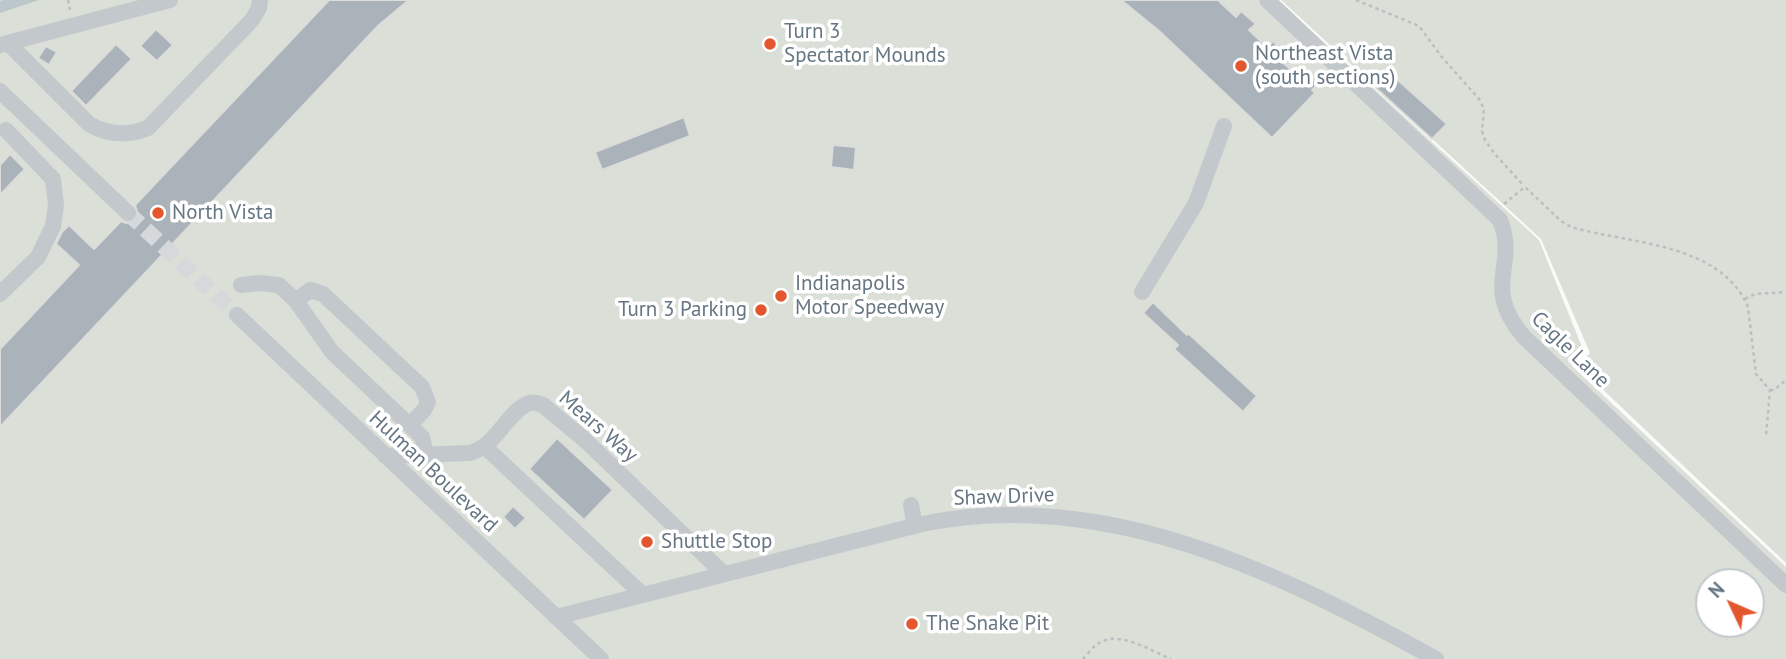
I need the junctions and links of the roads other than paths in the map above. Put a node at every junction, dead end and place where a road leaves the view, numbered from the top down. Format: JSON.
{"nodes":[{"id":1,"x":170,"y":0,"type":"edge"},
{"id":2,"x":260,"y":0,"type":"edge"},
{"id":3,"x":1267,"y":0,"type":"edge"},
{"id":4,"x":4,"y":44,"type":"edge"},
{"id":5,"x":0,"y":91,"type":"edge"},
{"id":6,"x":1224,"y":126,"type":"dead end"},
{"id":7,"x":3,"y":128,"type":"edge"},
{"id":8,"x":73,"y":160,"type":"junction"},
{"id":9,"x":128,"y":213,"type":"tunnel mouth"},
{"id":10,"x":241,"y":285,"type":"dead end"},
{"id":11,"x":1142,"y":292,"type":"dead end"},
{"id":12,"x":0,"y":294,"type":"edge"},
{"id":13,"x":296,"y":301,"type":"junction"},
{"id":14,"x":237,"y":315,"type":"tunnel mouth"},
{"id":15,"x":410,"y":425,"type":"junction"},
{"id":16,"x":484,"y":446,"type":"junction"},
{"id":17,"x":426,"y":454,"type":"junction"},
{"id":18,"x":385,"y":456,"type":"junction"},
{"id":19,"x":911,"y":505,"type":"dead end"},
{"id":20,"x":915,"y":526,"type":"junction"},
{"id":21,"x":723,"y":573,"type":"junction"},
{"id":22,"x":1786,"y":585,"type":"edge"},
{"id":23,"x":643,"y":595,"type":"junction"},
{"id":24,"x":556,"y":617,"type":"junction"},
{"id":25,"x":601,"y":659,"type":"edge"},
{"id":26,"x":1436,"y":659,"type":"edge"}],
"edges":[{"from":1,"to":4,"type":"street"},
{"from":2,"to":4,"type":"street"},
{"from":3,"to":22,"type":"street","name":"Cagle Lane"},
{"from":5,"to":8,"type":"street"},
{"from":6,"to":11,"type":"street"},
{"from":7,"to":8,"type":"street"},
{"from":7,"to":12,"type":"street"},
{"from":8,"to":9,"type":"street"},
{"from":10,"to":13,"type":"street"},
{"from":13,"to":15,"type":"street"},
{"from":13,"to":15,"type":"street"},
{"from":14,"to":18,"type":"street","name":"Hulman Boulevard"},
{"from":15,"to":17,"type":"street"},
{"from":16,"to":17,"type":"street"},
{"from":16,"to":21,"type":"street","name":"Mears Way"},
{"from":16,"to":23,"type":"street"},
{"from":17,"to":18,"type":"street"},
{"from":18,"to":24,"type":"street","name":"Hulman Boulevard"},
{"from":19,"to":20,"type":"street"},
{"from":20,"to":21,"type":"street","name":"Shaw Drive"},
{"from":20,"to":26,"type":"street","name":"Shaw Drive"},
{"from":21,"to":23,"type":"street","name":"Shaw Drive"},
{"from":23,"to":24,"type":"street","name":"Shaw Drive"},
{"from":24,"to":25,"type":"street","name":"Hulman Boulevard"}]}
